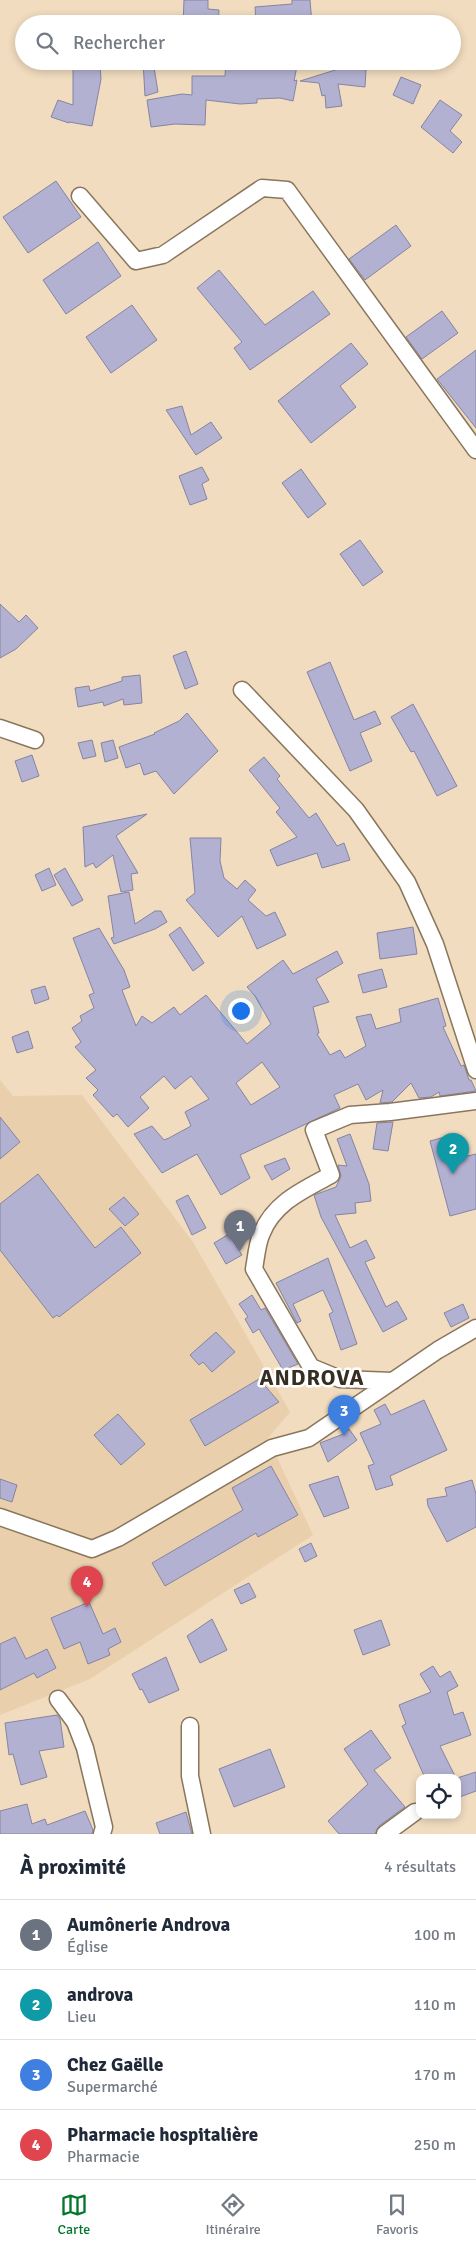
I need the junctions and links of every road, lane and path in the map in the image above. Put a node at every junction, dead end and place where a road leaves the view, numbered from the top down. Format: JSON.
{"nodes":[{"id":1,"x":80,"y":196,"type":"dead end"},
{"id":2,"x":476,"y":450,"type":"edge"},
{"id":3,"x":242,"y":690,"type":"dead end"},
{"id":4,"x":0,"y":728,"type":"edge"},
{"id":5,"x":35,"y":740,"type":"dead end"},
{"id":6,"x":476,"y":1070,"type":"edge"},
{"id":7,"x":476,"y":1101,"type":"edge"},
{"id":8,"x":476,"y":1328,"type":"edge"},
{"id":9,"x":393,"y":1381,"type":"junction"},
{"id":10,"x":0,"y":1517,"type":"edge"},
{"id":11,"x":58,"y":1699,"type":"dead end"},
{"id":12,"x":190,"y":1726,"type":"dead end"},
{"id":13,"x":415,"y":1812,"type":"dead end"},
{"id":14,"x":102,"y":1834,"type":"edge"},
{"id":15,"x":202,"y":1834,"type":"edge"},
{"id":16,"x":385,"y":1834,"type":"edge"}],
"edges":[{"from":1,"to":2,"type":"street"},
{"from":3,"to":6,"type":"street"},
{"from":4,"to":5,"type":"street"},
{"from":7,"to":9,"type":"street"},
{"from":8,"to":9,"type":"street"},
{"from":9,"to":10,"type":"street"},
{"from":11,"to":14,"type":"street"},
{"from":12,"to":15,"type":"street"},
{"from":13,"to":16,"type":"street"}]}
